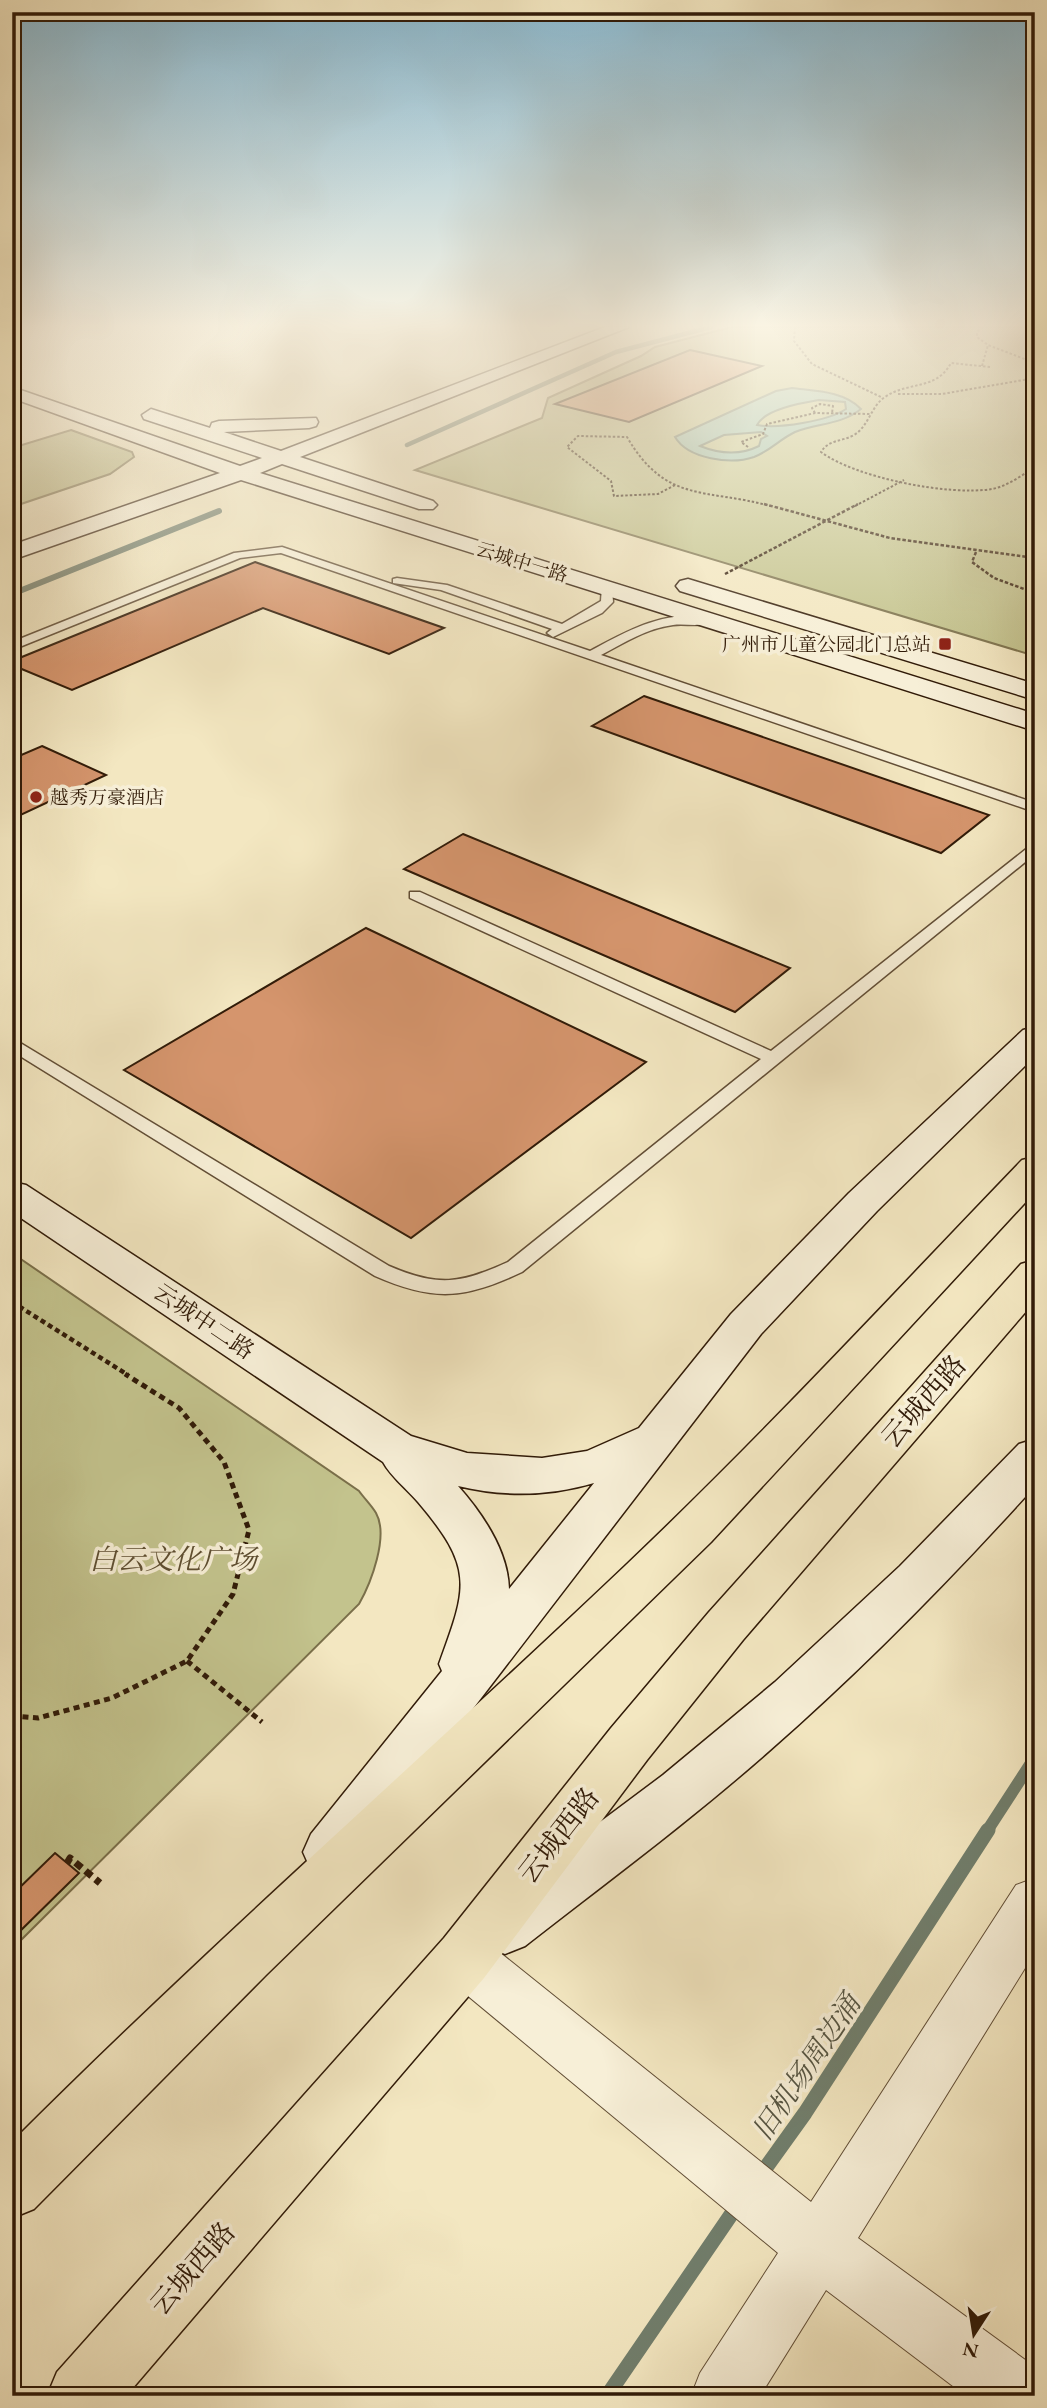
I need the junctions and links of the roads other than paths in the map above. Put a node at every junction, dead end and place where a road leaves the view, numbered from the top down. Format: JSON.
{"nodes":[{"id":1,"x":142,"y":439,"type":"edge"},
{"id":2,"x":224,"y":439,"type":"edge"},
{"id":3,"x":262,"y":439,"type":"edge"},
{"id":4,"x":326,"y":439,"type":"edge"},
{"id":5,"x":353,"y":439,"type":"edge"},
{"id":6,"x":244,"y":446,"type":"junction"},
{"id":7,"x":283,"y":456,"type":"junction"},
{"id":8,"x":202,"y":461,"type":"junction"},
{"id":9,"x":177,"y":470,"type":"dead end"},
{"id":10,"x":241,"y":473,"type":"junction"},
{"id":11,"x":379,"y":489,"type":"junction"},
{"id":12,"x":418,"y":503,"type":"junction"},
{"id":13,"x":445,"y":511,"type":"dead end"},
{"id":14,"x":375,"y":517,"type":"junction"},
{"id":15,"x":85,"y":527,"type":"junction"},
{"id":16,"x":12,"y":553,"type":"edge"},
{"id":17,"x":12,"y":560,"type":"edge"},
{"id":18,"x":670,"y":580,"type":"dead end"},
{"id":19,"x":397,"y":581,"type":"dead end"},
{"id":20,"x":606,"y":588,"type":"junction"},
{"id":21,"x":713,"y":621,"type":"junction"},
{"id":22,"x":562,"y":628,"type":"junction"},
{"id":23,"x":541,"y":639,"type":"junction"},
{"id":24,"x":12,"y":646,"type":"edge"},
{"id":25,"x":590,"y":656,"type":"junction"},
{"id":26,"x":1035,"y":692,"type":"edge"},
{"id":27,"x":1035,"y":723,"type":"edge"},
{"id":28,"x":1035,"y":808,"type":"edge"},
{"id":29,"x":1035,"y":846,"type":"edge"},
{"id":30,"x":415,"y":895,"type":"dead end"},
{"id":31,"x":1035,"y":1037,"type":"edge"},
{"id":32,"x":12,"y":1043,"type":"edge"},
{"id":33,"x":773,"y":1058,"type":"junction"},
{"id":34,"x":1035,"y":1169,"type":"edge"},
{"id":35,"x":12,"y":1194,"type":"edge"},
{"id":36,"x":1035,"y":1274,"type":"edge"},
{"id":37,"x":658,"y":1437,"type":"junction"},
{"id":38,"x":396,"y":1448,"type":"junction"},
{"id":39,"x":1035,"y":1456,"type":"edge"},
{"id":40,"x":455,"y":1690,"type":"junction"},
{"id":41,"x":1035,"y":1903,"type":"edge"},
{"id":42,"x":262,"y":1939,"type":"junction"},
{"id":43,"x":464,"y":1958,"type":"junction"},
{"id":44,"x":12,"y":2187,"type":"edge"},
{"id":45,"x":817,"y":2246,"type":"junction"},
{"id":46,"x":81,"y":2396,"type":"edge"},
{"id":47,"x":723,"y":2396,"type":"edge"},
{"id":48,"x":1020,"y":2396,"type":"edge"}],
"edges":[{"from":1,"to":8,"type":"main road","name":"云城中一路"},
{"from":2,"to":6,"type":"main road"},
{"from":3,"to":6,"type":"main road"},
{"from":4,"to":7,"type":"main road"},
{"from":5,"to":11,"type":"main road"},
{"from":6,"to":7,"type":"main road"},
{"from":6,"to":8,"type":"main road"},
{"from":7,"to":10,"type":"main road"},
{"from":7,"to":11,"type":"main road"},
{"from":8,"to":9,"type":"main road"},
{"from":8,"to":10,"type":"main road","name":"云城中一路"},
{"from":10,"to":14,"type":"main road","name":"云城中一路"},
{"from":10,"to":15,"type":"main road"},
{"from":11,"to":12,"type":"main road"},
{"from":12,"to":13,"type":"main road"},
{"from":12,"to":14,"type":"main road"},
{"from":14,"to":15,"type":"main road"},
{"from":14,"to":20,"type":"main road","name":"云城中一路"},
{"from":15,"to":16,"type":"main road"},
{"from":15,"to":17,"type":"main road"},
{"from":18,"to":26,"type":"main road"},
{"from":19,"to":22,"type":"lane"},
{"from":20,"to":21,"type":"main road","name":"云城中一路"},
{"from":20,"to":22,"type":"lane"},
{"from":21,"to":25,"type":"lane"},
{"from":21,"to":27,"type":"main road","name":"云城中一路"},
{"from":22,"to":23,"type":"lane"},
{"from":23,"to":24,"type":"lane"},
{"from":23,"to":25,"type":"lane"},
{"from":25,"to":28,"type":"lane"},
{"from":29,"to":33,"type":"lane"},
{"from":30,"to":33,"type":"lane"},
{"from":31,"to":37,"type":"main road"},
{"from":32,"to":33,"type":"lane"},
{"from":34,"to":42,"type":"main road"},
{"from":35,"to":38,"type":"main road","name":"云城中二路"},
{"from":36,"to":43,"type":"main road","name":"云城西路"},
{"from":37,"to":38,"type":"main road"},
{"from":37,"to":40,"type":"main road"},
{"from":38,"to":40,"type":"main road"},
{"from":39,"to":43,"type":"main road"},
{"from":40,"to":42,"type":"main road"},
{"from":41,"to":45,"type":"street"},
{"from":42,"to":44,"type":"main road"},
{"from":43,"to":45,"type":"street"},
{"from":43,"to":46,"type":"main road","name":"云城西路"},
{"from":45,"to":47,"type":"street"},
{"from":45,"to":48,"type":"street"}]}
